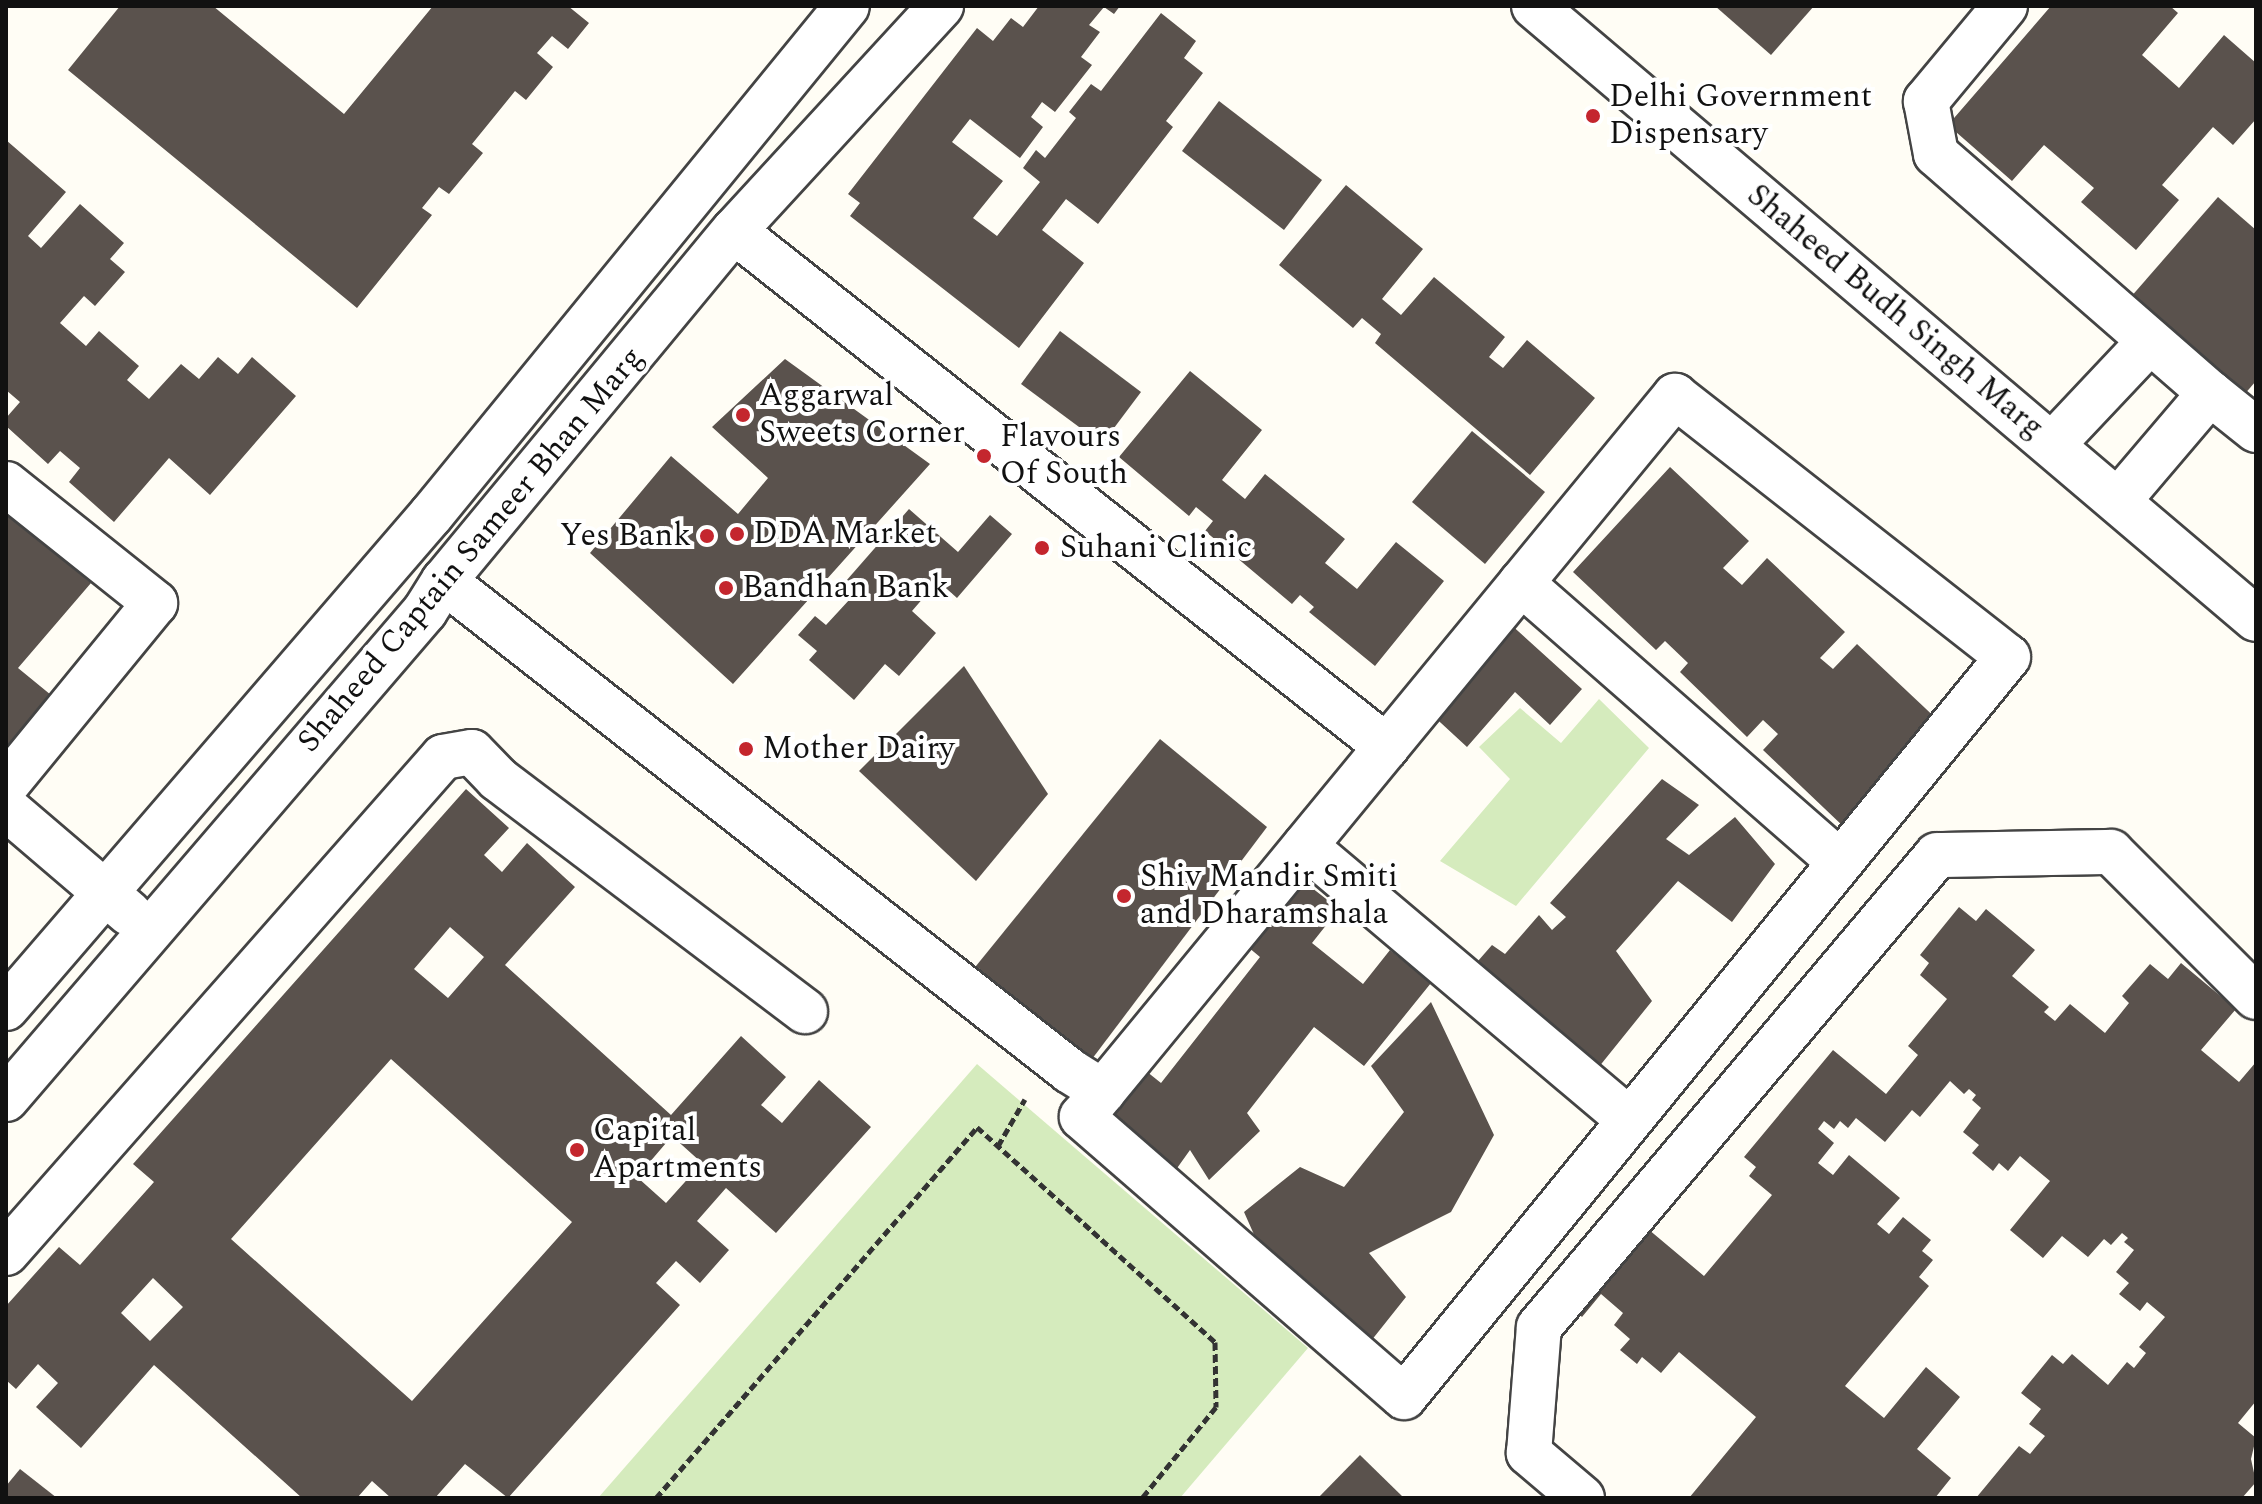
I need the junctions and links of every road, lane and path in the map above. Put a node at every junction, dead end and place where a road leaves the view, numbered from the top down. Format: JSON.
{"nodes":[{"id":1,"x":847,"y":6,"type":"edge"},
{"id":2,"x":941,"y":6,"type":"edge"},
{"id":3,"x":1534,"y":6,"type":"edge"},
{"id":4,"x":2005,"y":6,"type":"edge"},
{"id":5,"x":734,"y":231,"type":"junction"},
{"id":6,"x":2149,"y":342,"type":"junction"},
{"id":7,"x":2210,"y":393,"type":"junction"},
{"id":8,"x":2256,"y":430,"type":"edge"},
{"id":9,"x":2052,"y":445,"type":"junction"},
{"id":10,"x":6,"y":484,"type":"edge"},
{"id":11,"x":2118,"y":501,"type":"junction"},
{"id":12,"x":444,"y":581,"type":"junction"},
{"id":13,"x":1521,"y":583,"type":"junction"},
{"id":14,"x":2256,"y":619,"type":"edge"},
{"id":15,"x":1387,"y":747,"type":"junction"},
{"id":16,"x":6,"y":785,"type":"edge"},
{"id":17,"x":6,"y":808,"type":"edge"},
{"id":18,"x":1305,"y":846,"type":"junction"},
{"id":19,"x":1838,"y":861,"type":"junction"},
{"id":20,"x":108,"y":895,"type":"junction"},
{"id":21,"x":150,"y":931,"type":"junction"},
{"id":22,"x":2256,"y":997,"type":"edge"},
{"id":23,"x":6,"y":1008,"type":"edge"},
{"id":24,"x":805,"y":1011,"type":"dead end"},
{"id":25,"x":1096,"y":1089,"type":"junction"},
{"id":26,"x":6,"y":1099,"type":"edge"},
{"id":27,"x":1629,"y":1120,"type":"junction"},
{"id":28,"x":6,"y":1253,"type":"edge"},
{"id":29,"x":656,"y":1498,"type":"edge"},
{"id":30,"x":1142,"y":1498,"type":"edge"},
{"id":31,"x":1582,"y":1498,"type":"edge"}],
"edges":[{"from":1,"to":20,"type":"street","name":"Shaheed Captain Sameer Bhan Marg"},
{"from":2,"to":5,"type":"street","name":"Shaheed Captain Sameer Bhan Marg"},
{"from":3,"to":9,"type":"street","name":"Shaheed Budh Singh Marg"},
{"from":4,"to":6,"type":"street"},
{"from":5,"to":12,"type":"street","name":"Shaheed Captain Sameer Bhan Marg"},
{"from":5,"to":15,"type":"street"},
{"from":6,"to":7,"type":"street"},
{"from":6,"to":9,"type":"street"},
{"from":7,"to":8,"type":"street"},
{"from":7,"to":11,"type":"street"},
{"from":9,"to":11,"type":"street","name":"Shaheed Budh Singh Marg"},
{"from":10,"to":16,"type":"street"},
{"from":11,"to":14,"type":"street","name":"Shaheed Budh Singh Marg"},
{"from":12,"to":21,"type":"street","name":"Shaheed Captain Sameer Bhan Marg"},
{"from":12,"to":25,"type":"street"},
{"from":13,"to":15,"type":"street"},
{"from":13,"to":19,"type":"street"},
{"from":13,"to":19,"type":"street"},
{"from":15,"to":18,"type":"street"},
{"from":17,"to":20,"type":"street"},
{"from":18,"to":25,"type":"street"},
{"from":18,"to":27,"type":"street"},
{"from":19,"to":27,"type":"street"},
{"from":20,"to":21,"type":"street"},
{"from":20,"to":23,"type":"street","name":"Shaheed Captain Sameer Bhan Marg"},
{"from":21,"to":26,"type":"street","name":"Shaheed Captain Sameer Bhan Marg"},
{"from":22,"to":31,"type":"street"},
{"from":24,"to":28,"type":"street"},
{"from":25,"to":27,"type":"street"},
{"from":29,"to":30,"type":"path"}]}
